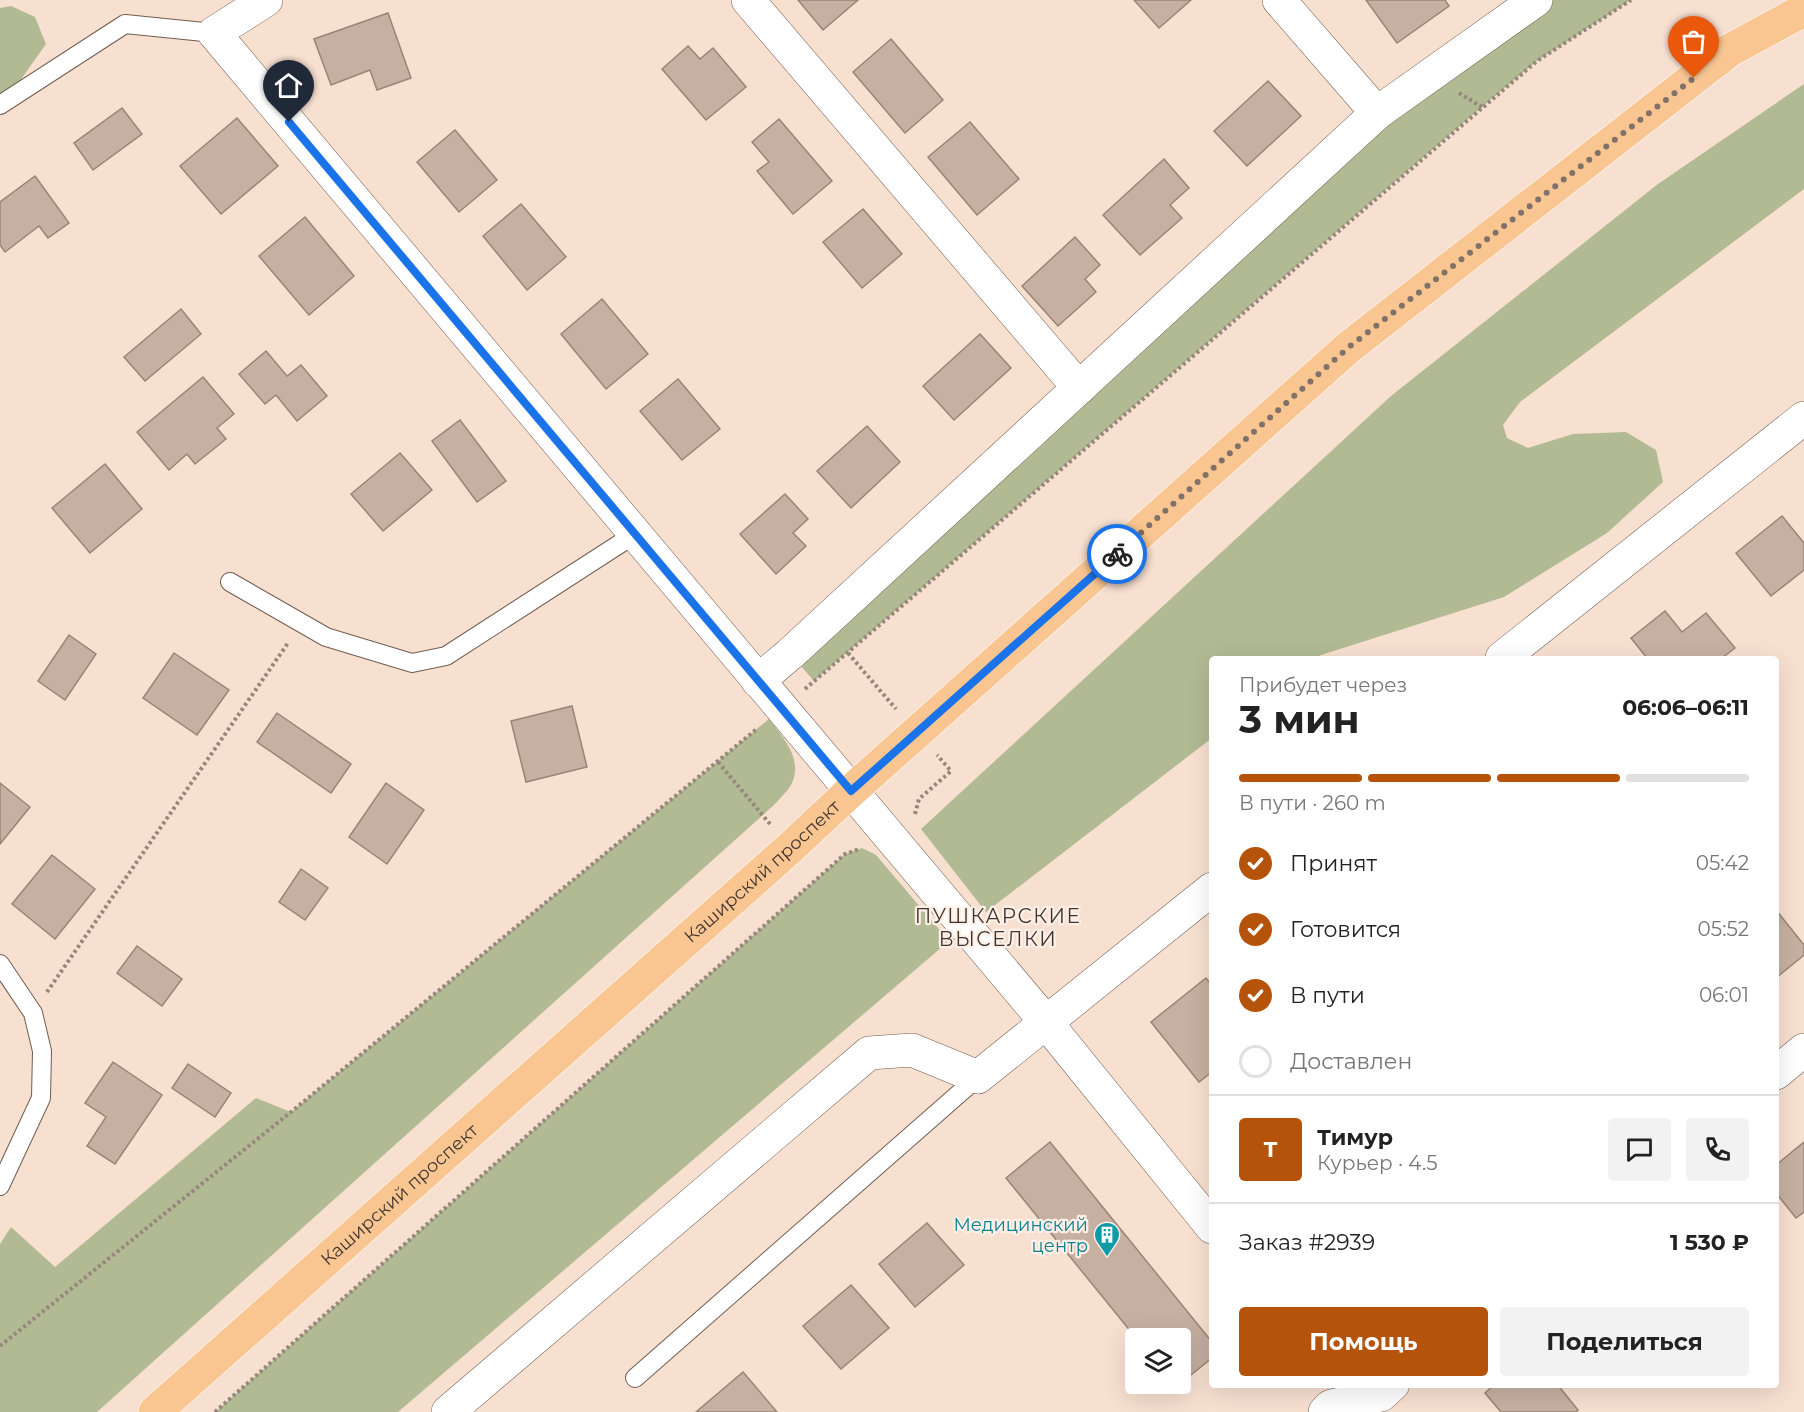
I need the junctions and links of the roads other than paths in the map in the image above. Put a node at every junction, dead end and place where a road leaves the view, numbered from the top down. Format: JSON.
{"nodes":[{"id":1,"x":266,"y":0,"type":"edge"},
{"id":2,"x":748,"y":0,"type":"edge"},
{"id":3,"x":1279,"y":0,"type":"edge"},
{"id":4,"x":1536,"y":0,"type":"edge"},
{"id":5,"x":1804,"y":10,"type":"edge"},
{"id":6,"x":214,"y":33,"type":"junction"},
{"id":7,"x":0,"y":105,"type":"edge"},
{"id":8,"x":1377,"y":113,"type":"junction"},
{"id":9,"x":1079,"y":388,"type":"junction"},
{"id":10,"x":1804,"y":418,"type":"edge"},
{"id":11,"x":635,"y":534,"type":"junction"},
{"id":12,"x":230,"y":582,"type":"dead end"},
{"id":13,"x":1505,"y":656,"type":"edge"},
{"id":14,"x":758,"y":681,"type":"junction"},
{"id":15,"x":851,"y":791,"type":"junction"},
{"id":16,"x":1209,"y":891,"type":"edge"},
{"id":17,"x":0,"y":964,"type":"edge"},
{"id":18,"x":1045,"y":1022,"type":"junction"},
{"id":19,"x":1804,"y":1050,"type":"edge"},
{"id":20,"x":1779,"y":1071,"type":"edge"},
{"id":21,"x":978,"y":1077,"type":"junction"},
{"id":22,"x":0,"y":1186,"type":"edge"},
{"id":23,"x":1209,"y":1223,"type":"edge"},
{"id":24,"x":635,"y":1378,"type":"dead end"},
{"id":25,"x":155,"y":1412,"type":"edge"},
{"id":26,"x":448,"y":1412,"type":"edge"}],
"edges":[{"from":1,"to":6,"type":"street"},
{"from":2,"to":9,"type":"street"},
{"from":3,"to":8,"type":"street"},
{"from":4,"to":8,"type":"street"},
{"from":5,"to":15,"type":"main road","name":"Каширский проспект"},
{"from":6,"to":7,"type":"lane"},
{"from":6,"to":11,"type":"street"},
{"from":8,"to":9,"type":"street"},
{"from":9,"to":14,"type":"street"},
{"from":10,"to":13,"type":"street"},
{"from":11,"to":12,"type":"lane"},
{"from":11,"to":14,"type":"street"},
{"from":14,"to":15,"type":"street"},
{"from":15,"to":18,"type":"street"},
{"from":15,"to":25,"type":"main road","name":"Каширский проспект"},
{"from":16,"to":18,"type":"street"},
{"from":17,"to":22,"type":"lane"},
{"from":18,"to":21,"type":"street"},
{"from":18,"to":23,"type":"street"},
{"from":19,"to":20,"type":"street"},
{"from":21,"to":24,"type":"lane"},
{"from":21,"to":26,"type":"street"}]}
